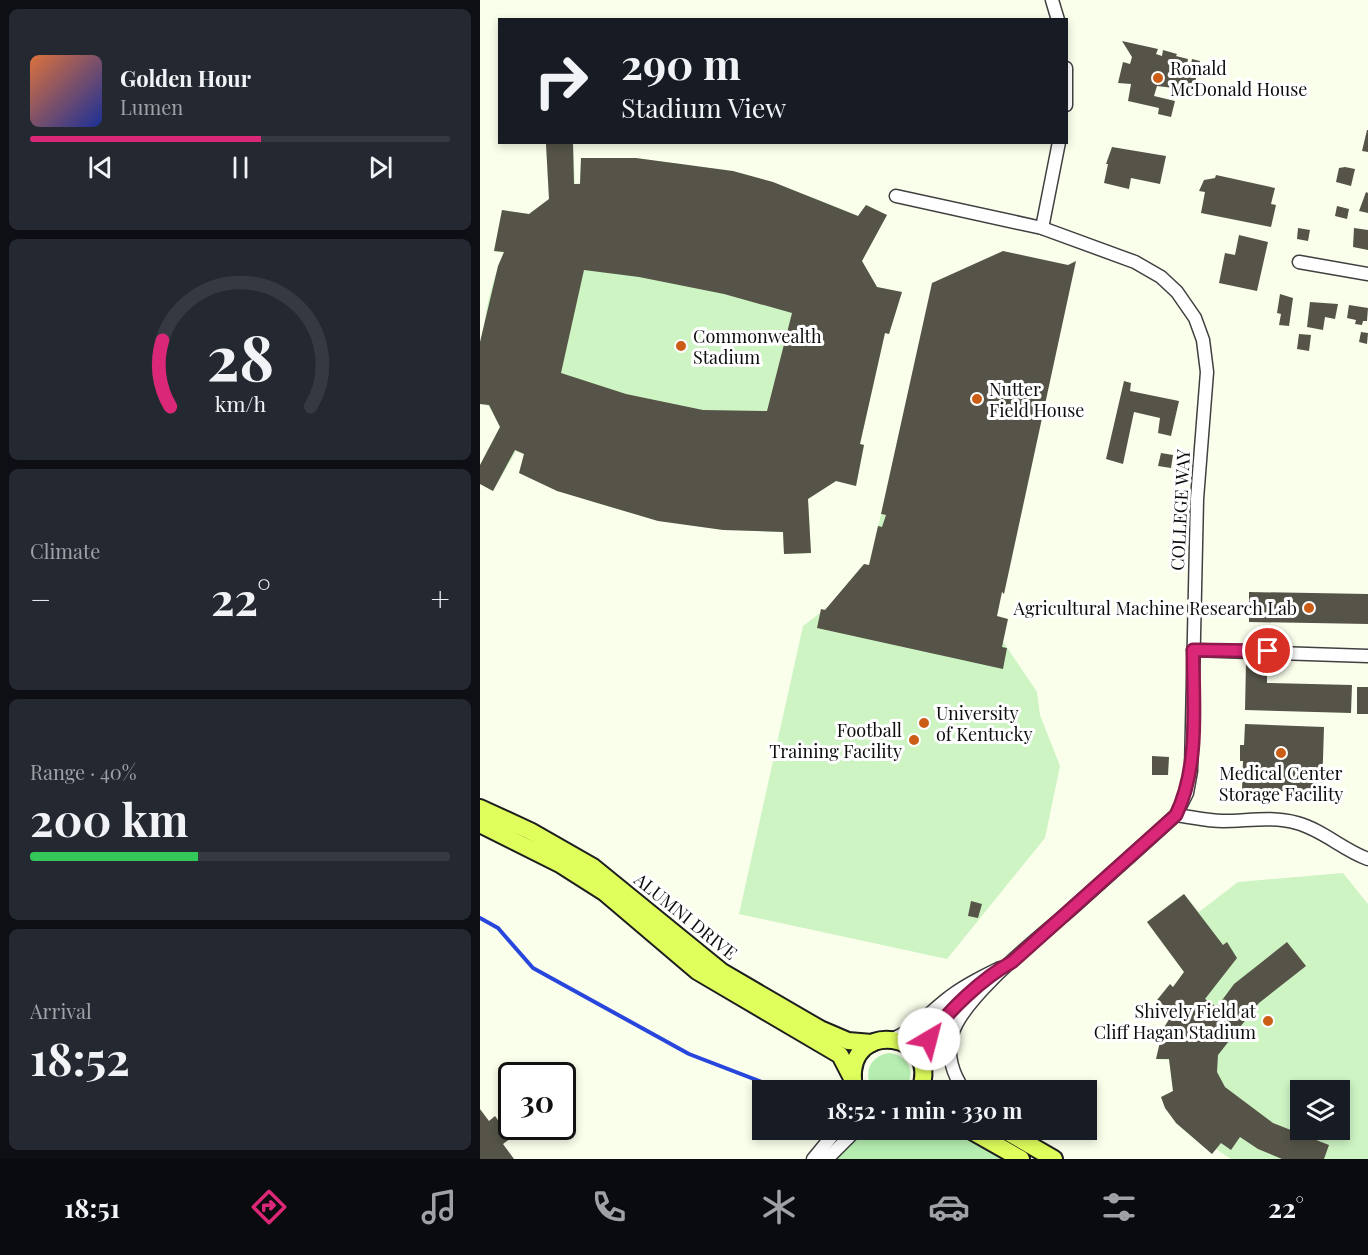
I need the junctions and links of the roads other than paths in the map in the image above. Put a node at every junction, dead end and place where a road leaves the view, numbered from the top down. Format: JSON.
{"nodes":[{"id":1,"x":1052,"y":0,"type":"edge"},
{"id":2,"x":1057,"y":18,"type":"edge"},
{"id":3,"x":1059,"y":144,"type":"edge"},
{"id":4,"x":896,"y":196,"type":"dead end"},
{"id":5,"x":1042,"y":228,"type":"junction"},
{"id":6,"x":1299,"y":262,"type":"dead end"},
{"id":7,"x":1368,"y":273,"type":"edge"},
{"id":8,"x":1193,"y":650,"type":"junction"},
{"id":9,"x":1368,"y":656,"type":"edge"},
{"id":10,"x":480,"y":808,"type":"edge"},
{"id":11,"x":1176,"y":815,"type":"junction"},
{"id":12,"x":480,"y":824,"type":"edge"},
{"id":13,"x":1368,"y":859,"type":"edge"},
{"id":14,"x":608,"y":887,"type":"junction"},
{"id":15,"x":1012,"y":962,"type":"junction"},
{"id":16,"x":999,"y":969,"type":"junction"},
{"id":17,"x":893,"y":1039,"type":"junction"},
{"id":18,"x":872,"y":1043,"type":"junction"},
{"id":19,"x":923,"y":1067,"type":"junction"},
{"id":20,"x":851,"y":1080,"type":"edge"},
{"id":21,"x":855,"y":1080,"type":"edge"},
{"id":22,"x":921,"y":1080,"type":"edge"},
{"id":23,"x":929,"y":1080,"type":"edge"},
{"id":24,"x":958,"y":1080,"type":"edge"},
{"id":25,"x":829,"y":1140,"type":"edge"},
{"id":26,"x":846,"y":1140,"type":"edge"},
{"id":27,"x":988,"y":1140,"type":"edge"},
{"id":28,"x":1023,"y":1140,"type":"edge"},
{"id":29,"x":813,"y":1159,"type":"edge"},
{"id":30,"x":827,"y":1159,"type":"edge"},
{"id":31,"x":1021,"y":1159,"type":"edge"},
{"id":32,"x":1054,"y":1159,"type":"edge"}],
"edges":[{"from":1,"to":2,"type":"street"},
{"from":3,"to":5,"type":"street"},
{"from":4,"to":5,"type":"street","name":"COLLEGE WAY"},
{"from":5,"to":8,"type":"street","name":"COLLEGE WAY"},
{"from":6,"to":7,"type":"street"},
{"from":8,"to":9,"type":"street"},
{"from":8,"to":11,"type":"street","name":"COLLEGE WAY"},
{"from":10,"to":14,"type":"main road","name":"ALUMNI DRIVE"},
{"from":11,"to":13,"type":"street"},
{"from":11,"to":15,"type":"street","name":"COLLEGE WAY"},
{"from":12,"to":14,"type":"main road","name":"ALUMNI DRIVE"},
{"from":14,"to":18,"type":"main road","name":"ALUMNI DRIVE"},
{"from":14,"to":20,"type":"main road","name":"ALUMNI DRIVE"},
{"from":15,"to":16,"type":"street","name":"COLLEGE WAY"},
{"from":15,"to":24,"type":"street","name":"COLLEGE WAY"},
{"from":16,"to":17,"type":"street","name":"COLLEGE WAY"},
{"from":16,"to":19,"type":"street","name":"COLLEGE WAY"},
{"from":17,"to":18,"type":"main road","name":"ALUMNI DRIVE"},
{"from":17,"to":19,"type":"main road"},
{"from":18,"to":21,"type":"main road"},
{"from":19,"to":22,"type":"main road"},
{"from":19,"to":23,"type":"main road"},
{"from":25,"to":29,"type":"street"},
{"from":26,"to":30,"type":"street"},
{"from":27,"to":31,"type":"main road"},
{"from":28,"to":32,"type":"main road"}]}
